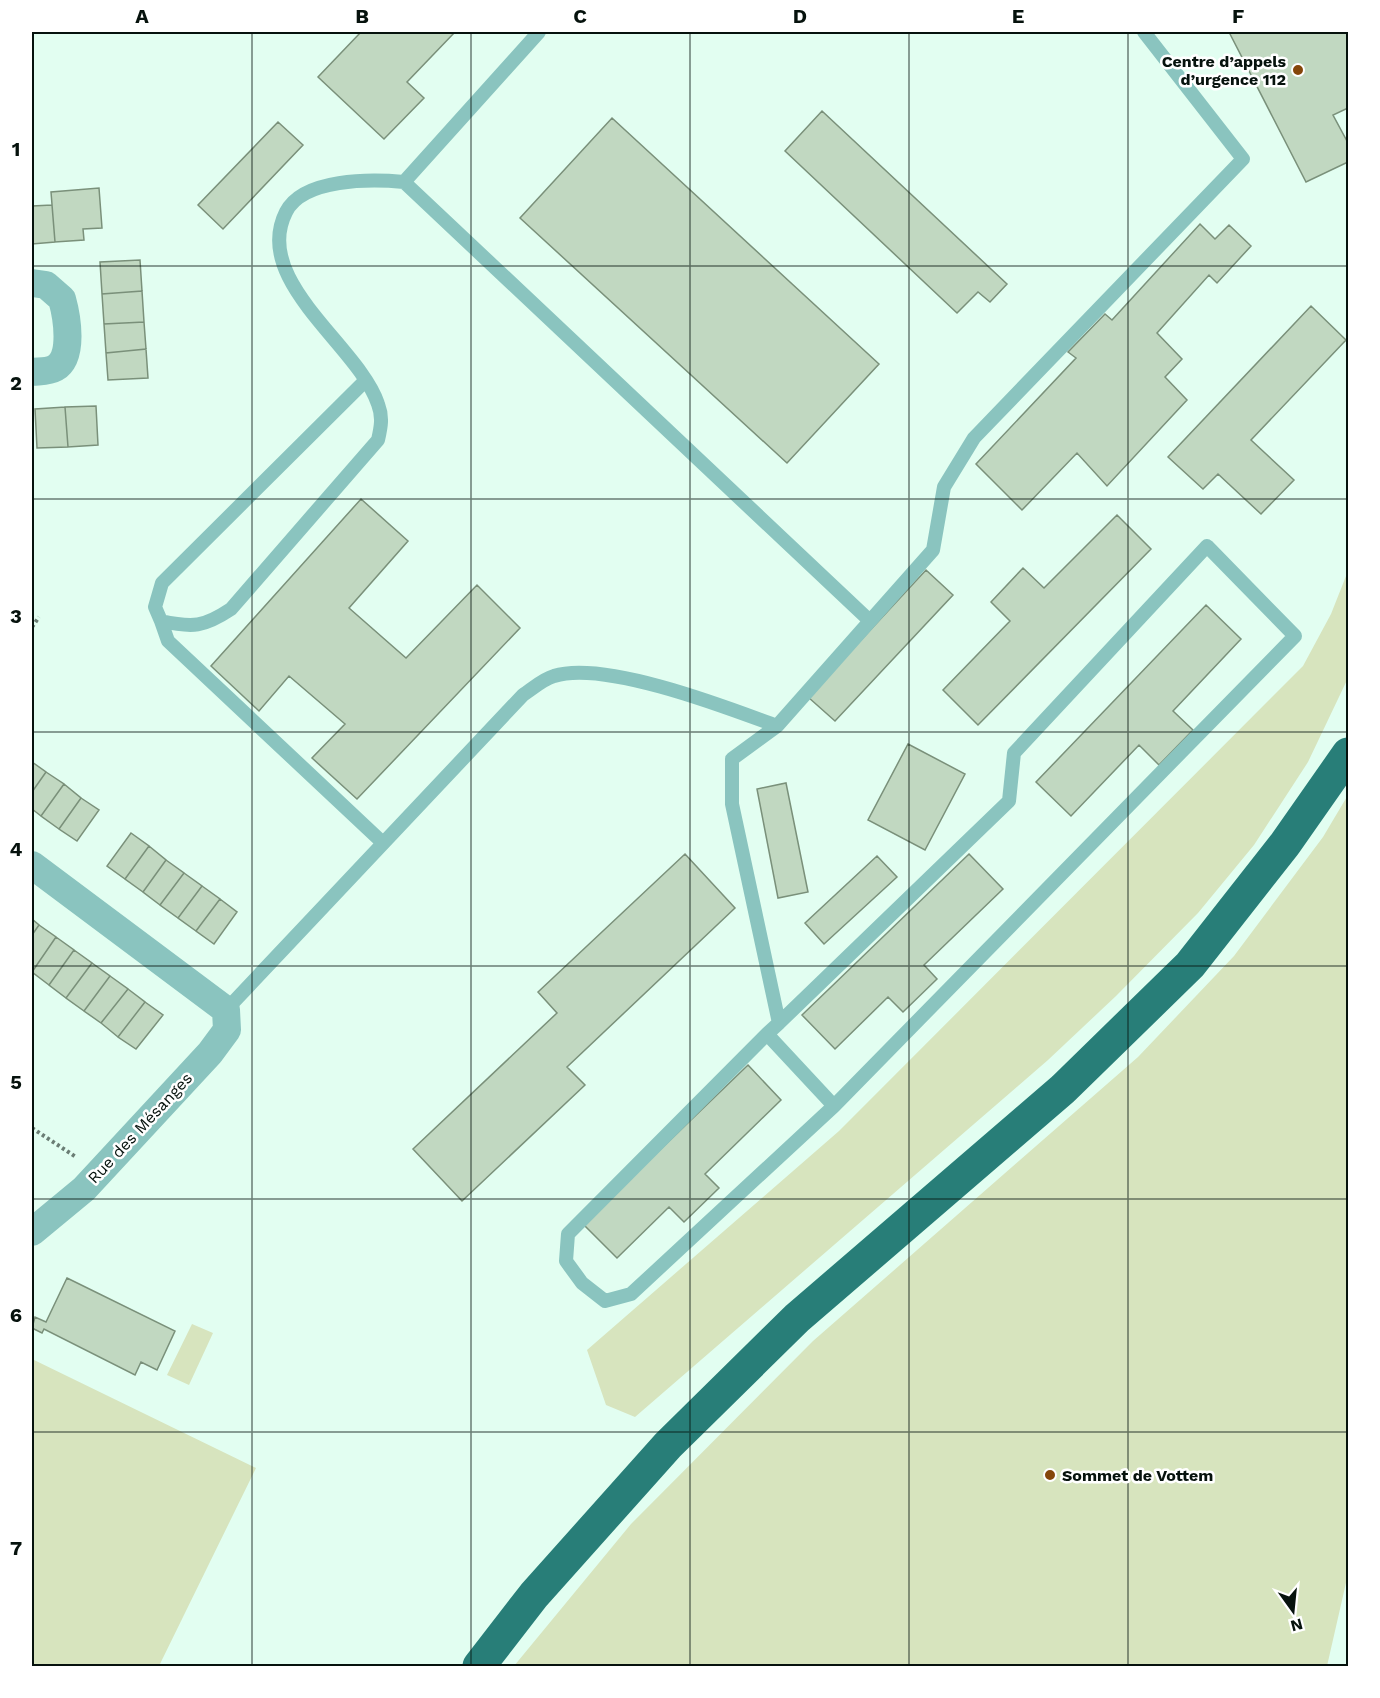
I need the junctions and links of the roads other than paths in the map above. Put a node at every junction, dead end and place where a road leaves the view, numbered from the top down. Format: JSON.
{"nodes":[{"id":1,"x":539,"y":32,"type":"edge"},
{"id":2,"x":1144,"y":32,"type":"edge"},
{"id":3,"x":404,"y":182,"type":"junction"},
{"id":4,"x":32,"y":283,"type":"edge"},
{"id":5,"x":32,"y":372,"type":"edge"},
{"id":6,"x":365,"y":381,"type":"junction"},
{"id":7,"x":161,"y":621,"type":"junction"},
{"id":8,"x":870,"y":621,"type":"junction"},
{"id":9,"x":777,"y":726,"type":"junction"},
{"id":10,"x":1348,"y":754,"type":"edge"},
{"id":11,"x":383,"y":843,"type":"junction"},
{"id":12,"x":32,"y":865,"type":"edge"},
{"id":13,"x":226,"y":1011,"type":"junction"},
{"id":14,"x":779,"y":1023,"type":"junction"},
{"id":15,"x":767,"y":1034,"type":"junction"},
{"id":16,"x":834,"y":1106,"type":"junction"},
{"id":17,"x":32,"y":1232,"type":"edge"},
{"id":18,"x":479,"y":1666,"type":"edge"}],
"edges":[{"from":1,"to":3,"type":"lane"},
{"from":2,"to":8,"type":"lane"},
{"from":3,"to":6,"type":"lane"},
{"from":3,"to":8,"type":"lane"},
{"from":4,"to":5,"type":"street"},
{"from":6,"to":7,"type":"lane"},
{"from":6,"to":7,"type":"lane"},
{"from":7,"to":11,"type":"lane"},
{"from":8,"to":9,"type":"lane"},
{"from":9,"to":11,"type":"lane"},
{"from":9,"to":14,"type":"lane"},
{"from":10,"to":18,"type":"highway"},
{"from":11,"to":13,"type":"lane"},
{"from":12,"to":13,"type":"street"},
{"from":13,"to":17,"type":"street","name":"Rue des Mésanges"},
{"from":14,"to":15,"type":"lane"},
{"from":14,"to":16,"type":"lane"},
{"from":15,"to":16,"type":"lane"},
{"from":15,"to":16,"type":"lane"}]}
